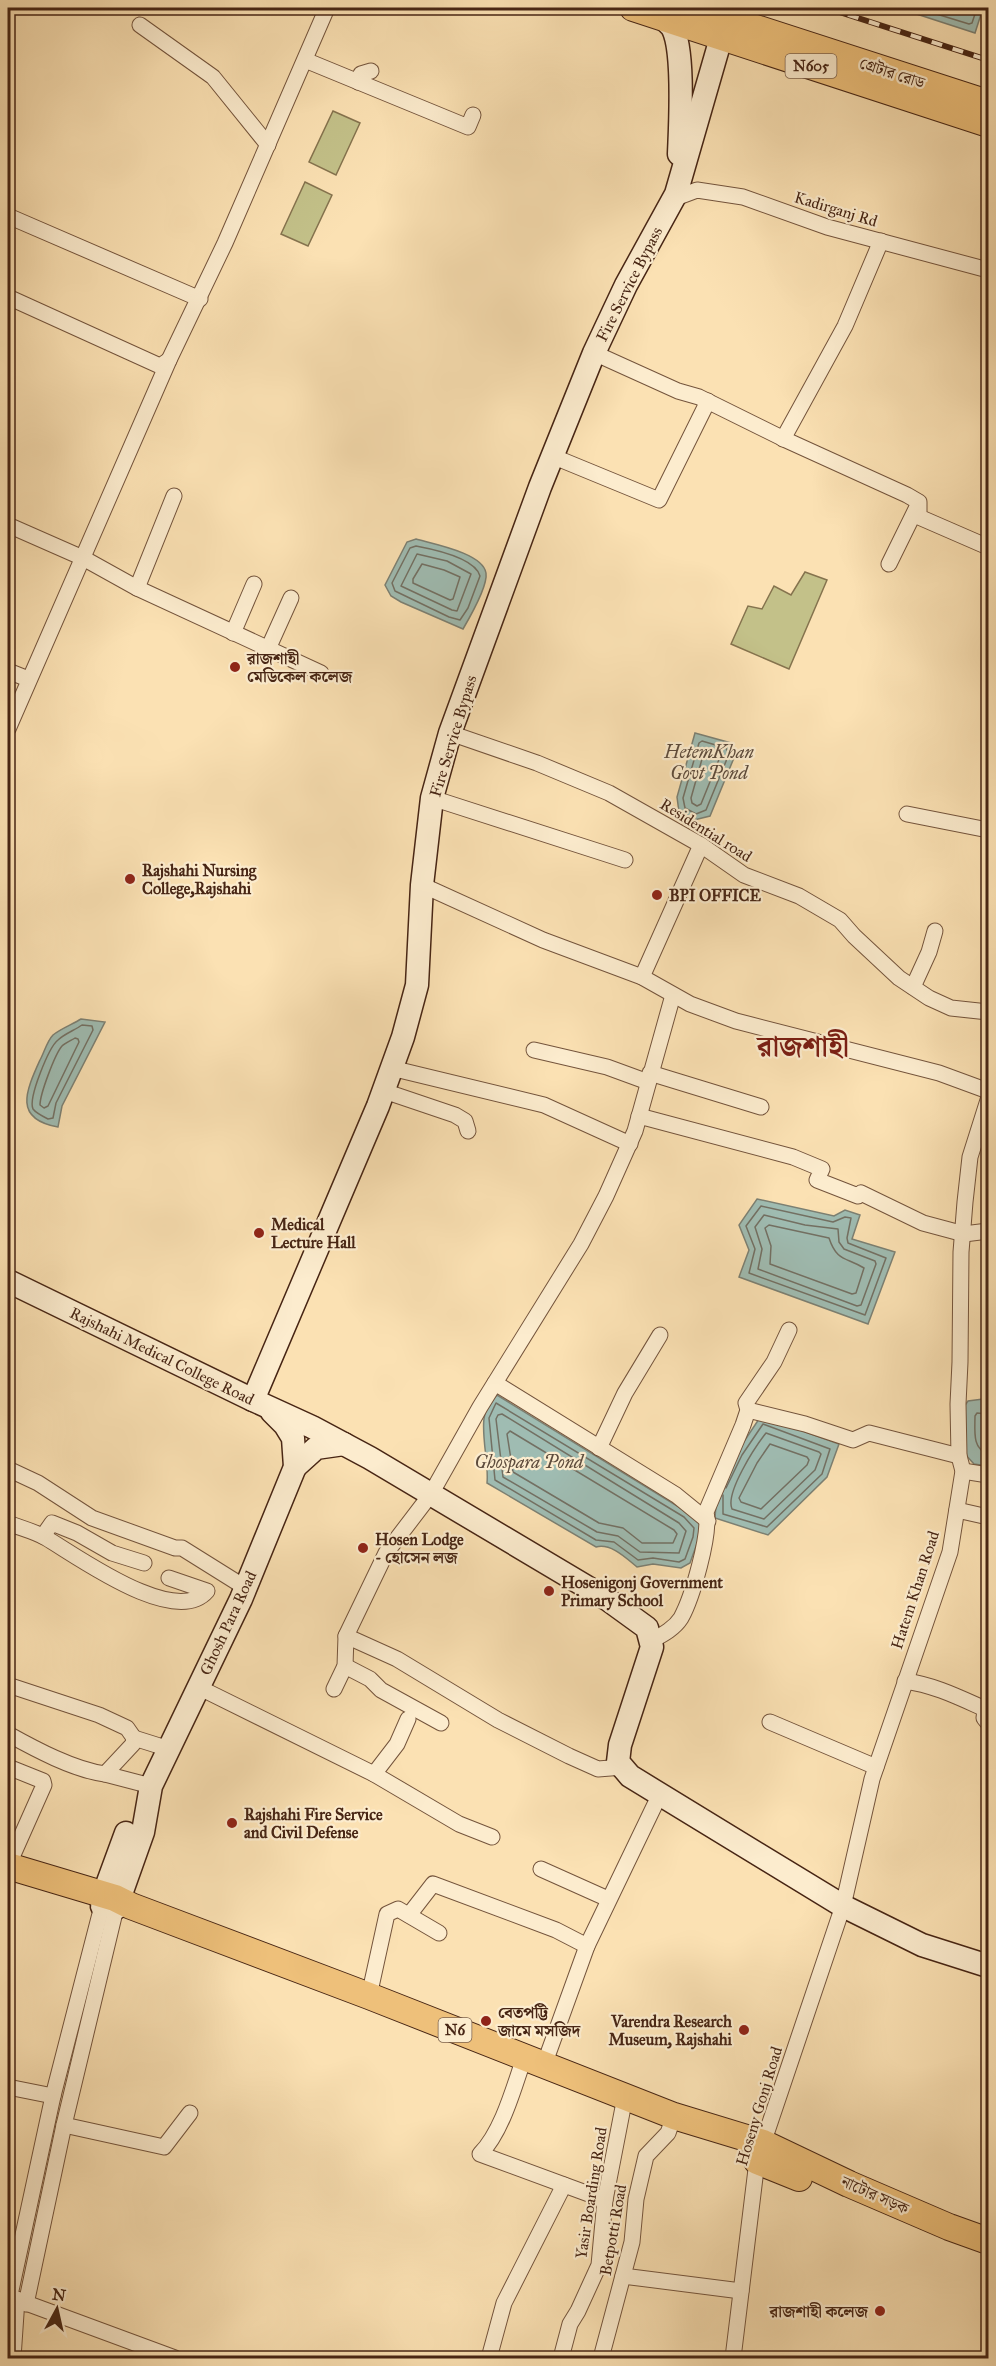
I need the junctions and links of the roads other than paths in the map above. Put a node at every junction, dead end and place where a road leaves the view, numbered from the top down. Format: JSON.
{"nodes":[{"id":1,"x":327,"y":8,"type":"edge"},
{"id":2,"x":633,"y":8,"type":"edge"},
{"id":3,"x":694,"y":8,"type":"edge"},
{"id":4,"x":662,"y":17,"type":"junction"},
{"id":5,"x":140,"y":25,"type":"dead end"},
{"id":6,"x":721,"y":38,"type":"junction"},
{"id":7,"x":305,"y":60,"type":"junction"},
{"id":8,"x":371,"y":71,"type":"dead end"},
{"id":9,"x":358,"y":82,"type":"junction"},
{"id":10,"x":988,"y":104,"type":"edge"},
{"id":11,"x":473,"y":115,"type":"dead end"},
{"id":12,"x":988,"y":124,"type":"edge"},
{"id":13,"x":268,"y":145,"type":"junction"},
{"id":14,"x":675,"y":194,"type":"junction"},
{"id":15,"x":8,"y":216,"type":"edge"},
{"id":16,"x":881,"y":241,"type":"junction"},
{"id":17,"x":988,"y":270,"type":"edge"},
{"id":18,"x":8,"y":297,"type":"edge"},
{"id":19,"x":200,"y":299,"type":"junction"},
{"id":20,"x":594,"y":353,"type":"junction"},
{"id":21,"x":169,"y":360,"type":"junction"},
{"id":22,"x":708,"y":401,"type":"junction"},
{"id":23,"x":783,"y":439,"type":"junction"},
{"id":24,"x":552,"y":456,"type":"junction"},
{"id":25,"x":174,"y":496,"type":"dead end"},
{"id":26,"x":919,"y":502,"type":"junction"},
{"id":27,"x":8,"y":525,"type":"edge"},
{"id":28,"x":988,"y":547,"type":"edge"},
{"id":29,"x":83,"y":558,"type":"junction"},
{"id":30,"x":889,"y":564,"type":"dead end"},
{"id":31,"x":254,"y":584,"type":"dead end"},
{"id":32,"x":137,"y":588,"type":"junction"},
{"id":33,"x":291,"y":598,"type":"dead end"},
{"id":34,"x":233,"y":633,"type":"junction"},
{"id":35,"x":268,"y":649,"type":"junction"},
{"id":36,"x":8,"y":671,"type":"edge"},
{"id":37,"x":321,"y":673,"type":"dead end"},
{"id":38,"x":28,"y":679,"type":"junction"},
{"id":39,"x":8,"y":729,"type":"edge"},
{"id":40,"x":450,"y":733,"type":"junction"},
{"id":41,"x":432,"y":798,"type":"junction"},
{"id":42,"x":907,"y":814,"type":"dead end"},
{"id":43,"x":988,"y":830,"type":"edge"},
{"id":44,"x":701,"y":845,"type":"junction"},
{"id":45,"x":625,"y":861,"type":"dead end"},
{"id":46,"x":422,"y":885,"type":"junction"},
{"id":47,"x":935,"y":930,"type":"dead end"},
{"id":48,"x":642,"y":977,"type":"junction"},
{"id":49,"x":913,"y":987,"type":"junction"},
{"id":50,"x":673,"y":995,"type":"junction"},
{"id":51,"x":988,"y":1011,"type":"edge"},
{"id":52,"x":534,"y":1050,"type":"dead end"},
{"id":53,"x":391,"y":1068,"type":"junction"},
{"id":54,"x":649,"y":1078,"type":"junction"},
{"id":55,"x":384,"y":1091,"type":"junction"},
{"id":56,"x":988,"y":1091,"type":"edge"},
{"id":57,"x":988,"y":1100,"type":"edge"},
{"id":58,"x":761,"y":1107,"type":"dead end"},
{"id":59,"x":639,"y":1116,"type":"junction"},
{"id":60,"x":468,"y":1131,"type":"dead end"},
{"id":61,"x":630,"y":1144,"type":"junction"},
{"id":62,"x":988,"y":1232,"type":"edge"},
{"id":63,"x":964,"y":1234,"type":"junction"},
{"id":64,"x":8,"y":1273,"type":"edge"},
{"id":65,"x":8,"y":1281,"type":"edge"},
{"id":66,"x":789,"y":1330,"type":"dead end"},
{"id":67,"x":660,"y":1335,"type":"dead end"},
{"id":68,"x":495,"y":1383,"type":"junction"},
{"id":69,"x":262,"y":1402,"type":"junction"},
{"id":70,"x":748,"y":1410,"type":"junction"},
{"id":71,"x":344,"y":1444,"type":"junction"},
{"id":72,"x":599,"y":1448,"type":"junction"},
{"id":73,"x":295,"y":1456,"type":"junction"},
{"id":74,"x":959,"y":1456,"type":"junction"},
{"id":75,"x":8,"y":1469,"type":"edge"},
{"id":76,"x":963,"y":1471,"type":"junction"},
{"id":77,"x":988,"y":1475,"type":"edge"},
{"id":78,"x":431,"y":1494,"type":"junction"},
{"id":79,"x":957,"y":1510,"type":"junction"},
{"id":80,"x":988,"y":1517,"type":"edge"},
{"id":81,"x":708,"y":1521,"type":"junction"},
{"id":82,"x":8,"y":1523,"type":"edge"},
{"id":83,"x":43,"y":1536,"type":"junction"},
{"id":84,"x":144,"y":1563,"type":"dead end"},
{"id":85,"x":169,"y":1578,"type":"dead end"},
{"id":86,"x":246,"y":1588,"type":"junction"},
{"id":87,"x":346,"y":1636,"type":"junction"},
{"id":88,"x":651,"y":1641,"type":"junction"},
{"id":89,"x":345,"y":1666,"type":"junction"},
{"id":90,"x":905,"y":1681,"type":"junction"},
{"id":91,"x":8,"y":1684,"type":"edge"},
{"id":92,"x":198,"y":1688,"type":"junction"},
{"id":93,"x":334,"y":1689,"type":"dead end"},
{"id":94,"x":408,"y":1719,"type":"dead end"},
{"id":95,"x":770,"y":1722,"type":"dead end"},
{"id":96,"x":441,"y":1723,"type":"dead end"},
{"id":97,"x":988,"y":1723,"type":"edge"},
{"id":98,"x":8,"y":1734,"type":"edge"},
{"id":99,"x":134,"y":1738,"type":"junction"},
{"id":100,"x":169,"y":1749,"type":"junction"},
{"id":101,"x":8,"y":1767,"type":"edge"},
{"id":102,"x":623,"y":1767,"type":"junction"},
{"id":103,"x":876,"y":1767,"type":"junction"},
{"id":104,"x":105,"y":1774,"type":"junction"},
{"id":105,"x":374,"y":1774,"type":"junction"},
{"id":106,"x":157,"y":1784,"type":"junction"},
{"id":107,"x":660,"y":1794,"type":"junction"},
{"id":108,"x":492,"y":1837,"type":"dead end"},
{"id":109,"x":8,"y":1866,"type":"edge"},
{"id":110,"x":542,"y":1869,"type":"dead end"},
{"id":111,"x":8,"y":1880,"type":"edge"},
{"id":112,"x":608,"y":1899,"type":"junction"},
{"id":113,"x":114,"y":1903,"type":"junction"},
{"id":114,"x":843,"y":1906,"type":"junction"},
{"id":115,"x":409,"y":1915,"type":"junction"},
{"id":116,"x":439,"y":1933,"type":"dead end"},
{"id":117,"x":587,"y":1946,"type":"junction"},
{"id":118,"x":988,"y":1966,"type":"edge"},
{"id":119,"x":369,"y":1996,"type":"junction"},
{"id":120,"x":534,"y":2062,"type":"junction"},
{"id":121,"x":8,"y":2087,"type":"edge"},
{"id":122,"x":52,"y":2096,"type":"junction"},
{"id":123,"x":625,"y":2097,"type":"junction"},
{"id":124,"x":190,"y":2114,"type":"dead end"},
{"id":125,"x":674,"y":2116,"type":"junction"},
{"id":126,"x":64,"y":2125,"type":"junction"},
{"id":127,"x":760,"y":2152,"type":"junction"},
{"id":128,"x":564,"y":2185,"type":"junction"},
{"id":129,"x":606,"y":2200,"type":"junction"},
{"id":130,"x":988,"y":2241,"type":"edge"},
{"id":131,"x":988,"y":2254,"type":"edge"},
{"id":132,"x":623,"y":2276,"type":"junction"},
{"id":133,"x":741,"y":2291,"type":"junction"},
{"id":134,"x":15,"y":2298,"type":"edge"},
{"id":135,"x":13,"y":2358,"type":"edge"},
{"id":136,"x":175,"y":2358,"type":"edge"},
{"id":137,"x":489,"y":2358,"type":"edge"},
{"id":138,"x":561,"y":2358,"type":"edge"},
{"id":139,"x":601,"y":2358,"type":"edge"},
{"id":140,"x":733,"y":2358,"type":"edge"}],
"edges":[{"from":1,"to":7,"type":"street"},
{"from":2,"to":4,"type":"highway","number":"N605"},
{"from":3,"to":10,"type":"highway","name":"গ্রেটার রোড","number":"N605"},
{"from":4,"to":6,"type":"highway","number":"N605"},
{"from":4,"to":14,"type":"main road","name":"Fire Service Bypass"},
{"from":5,"to":13,"type":"street"},
{"from":6,"to":12,"type":"highway","number":"N605"},
{"from":6,"to":14,"type":"main road","name":"Fire Service Bypass"},
{"from":7,"to":9,"type":"street"},
{"from":7,"to":13,"type":"street"},
{"from":8,"to":9,"type":"street"},
{"from":9,"to":11,"type":"street"},
{"from":13,"to":19,"type":"street"},
{"from":14,"to":16,"type":"street","name":"Kadirganj Rd"},
{"from":14,"to":20,"type":"main road","name":"Fire Service Bypass"},
{"from":15,"to":19,"type":"street"},
{"from":16,"to":17,"type":"street","name":"Kadirganj Rd"},
{"from":16,"to":23,"type":"street"},
{"from":18,"to":21,"type":"street"},
{"from":19,"to":21,"type":"street"},
{"from":20,"to":22,"type":"street"},
{"from":20,"to":24,"type":"main road","name":"Fire Service Bypass"},
{"from":21,"to":29,"type":"street"},
{"from":22,"to":23,"type":"street"},
{"from":22,"to":24,"type":"street"},
{"from":23,"to":26,"type":"street"},
{"from":24,"to":40,"type":"main road","name":"Fire Service Bypass"},
{"from":25,"to":32,"type":"street"},
{"from":26,"to":28,"type":"street"},
{"from":26,"to":30,"type":"street"},
{"from":27,"to":29,"type":"street"},
{"from":29,"to":32,"type":"street"},
{"from":29,"to":38,"type":"street"},
{"from":31,"to":34,"type":"street"},
{"from":32,"to":34,"type":"street"},
{"from":33,"to":35,"type":"street"},
{"from":34,"to":35,"type":"street"},
{"from":35,"to":37,"type":"street"},
{"from":36,"to":38,"type":"street"},
{"from":38,"to":39,"type":"street"},
{"from":40,"to":41,"type":"main road","name":"Fire Service Bypass"},
{"from":40,"to":44,"type":"street","name":"Residential road"},
{"from":41,"to":45,"type":"street"},
{"from":41,"to":46,"type":"main road","name":"Fire Service Bypass"},
{"from":42,"to":43,"type":"street"},
{"from":44,"to":48,"type":"street"},
{"from":44,"to":49,"type":"street","name":"Residential road"},
{"from":46,"to":48,"type":"street"},
{"from":46,"to":53,"type":"main road","name":"Fire Service Bypass"},
{"from":47,"to":49,"type":"street"},
{"from":48,"to":50,"type":"street"},
{"from":49,"to":51,"type":"street","name":"Residential road"},
{"from":50,"to":54,"type":"street"},
{"from":50,"to":56,"type":"street"},
{"from":52,"to":54,"type":"street"},
{"from":53,"to":55,"type":"main road","name":"Fire Service Bypass"},
{"from":53,"to":61,"type":"street"},
{"from":54,"to":58,"type":"street"},
{"from":54,"to":59,"type":"street"},
{"from":55,"to":60,"type":"street"},
{"from":55,"to":69,"type":"main road","name":"Fire Service Bypass"},
{"from":57,"to":63,"type":"street","name":"Hatem Khan Road"},
{"from":59,"to":61,"type":"street"},
{"from":59,"to":63,"type":"street"},
{"from":61,"to":68,"type":"street"},
{"from":62,"to":63,"type":"street"},
{"from":63,"to":74,"type":"street","name":"Hatem Khan Road"},
{"from":64,"to":69,"type":"main road","name":"Rajshahi Medical College Road"},
{"from":65,"to":69,"type":"main road","name":"Rajshahi Medical College Road"},
{"from":66,"to":70,"type":"street"},
{"from":67,"to":72,"type":"street"},
{"from":68,"to":72,"type":"street"},
{"from":68,"to":78,"type":"street"},
{"from":69,"to":71,"type":"main road"},
{"from":69,"to":73,"type":"main road"},
{"from":70,"to":74,"type":"street"},
{"from":70,"to":81,"type":"street"},
{"from":71,"to":73,"type":"main road"},
{"from":71,"to":78,"type":"main road"},
{"from":72,"to":81,"type":"street"},
{"from":73,"to":86,"type":"main road","name":"Ghosh Para Road"},
{"from":74,"to":76,"type":"street","name":"Hatem Khan Road"},
{"from":75,"to":86,"type":"street"},
{"from":76,"to":77,"type":"street"},
{"from":76,"to":79,"type":"street","name":"Hatem Khan Road"},
{"from":78,"to":87,"type":"street"},
{"from":78,"to":88,"type":"main road"},
{"from":79,"to":80,"type":"street"},
{"from":79,"to":90,"type":"street","name":"Hatem Khan Road"},
{"from":81,"to":88,"type":"street"},
{"from":82,"to":83,"type":"street"},
{"from":83,"to":84,"type":"street"},
{"from":83,"to":85,"type":"street"},
{"from":86,"to":92,"type":"main road","name":"Ghosh Para Road"},
{"from":87,"to":89,"type":"street"},
{"from":87,"to":102,"type":"street"},
{"from":88,"to":102,"type":"main road"},
{"from":89,"to":93,"type":"street"},
{"from":89,"to":96,"type":"street"},
{"from":90,"to":97,"type":"street"},
{"from":90,"to":103,"type":"street","name":"Hatem Khan Road"},
{"from":91,"to":99,"type":"street"},
{"from":92,"to":100,"type":"main road","name":"Ghosh Para Road"},
{"from":92,"to":105,"type":"street"},
{"from":94,"to":105,"type":"street"},
{"from":95,"to":103,"type":"street"},
{"from":98,"to":104,"type":"street"},
{"from":99,"to":100,"type":"street"},
{"from":99,"to":104,"type":"street"},
{"from":100,"to":106,"type":"main road","name":"Ghosh Para Road"},
{"from":101,"to":109,"type":"street"},
{"from":102,"to":107,"type":"main road"},
{"from":103,"to":114,"type":"street","name":"Hatem Khan Road"},
{"from":104,"to":106,"type":"street"},
{"from":105,"to":108,"type":"street"},
{"from":106,"to":113,"type":"main road","name":"Ghosh Para Road"},
{"from":107,"to":112,"type":"street"},
{"from":107,"to":114,"type":"main road"},
{"from":109,"to":113,"type":"highway","number":"N6"},
{"from":110,"to":112,"type":"street"},
{"from":111,"to":113,"type":"highway","number":"N6"},
{"from":112,"to":117,"type":"street"},
{"from":113,"to":119,"type":"highway","number":"N6"},
{"from":113,"to":122,"type":"street"},
{"from":113,"to":126,"type":"street"},
{"from":114,"to":118,"type":"main road"},
{"from":114,"to":127,"type":"street","name":"Hoseny Gonj Road"},
{"from":115,"to":116,"type":"street"},
{"from":115,"to":117,"type":"street"},
{"from":115,"to":119,"type":"street"},
{"from":117,"to":120,"type":"street"},
{"from":119,"to":120,"type":"highway","number":"N6"},
{"from":120,"to":123,"type":"highway","number":"N6"},
{"from":120,"to":128,"type":"street"},
{"from":121,"to":122,"type":"street"},
{"from":122,"to":134,"type":"street"},
{"from":123,"to":125,"type":"highway","number":"N6"},
{"from":123,"to":129,"type":"street","name":"Yasir Boarding Road"},
{"from":124,"to":126,"type":"street"},
{"from":125,"to":127,"type":"highway","number":"N6"},
{"from":125,"to":132,"type":"street","name":"Betpotti Road"},
{"from":126,"to":134,"type":"street"},
{"from":127,"to":130,"type":"highway","name":"নাটোর সড়ক","number":"N6"},
{"from":127,"to":131,"type":"highway"},
{"from":127,"to":133,"type":"street","name":"Hoseny Gonj Road"},
{"from":128,"to":129,"type":"street"},
{"from":128,"to":137,"type":"street"},
{"from":129,"to":138,"type":"street","name":"Yasir Boarding Road"},
{"from":132,"to":133,"type":"street"},
{"from":132,"to":139,"type":"street","name":"Betpotti Road"},
{"from":133,"to":140,"type":"street","name":"Hoseny Gonj Road"},
{"from":134,"to":135,"type":"street"},
{"from":134,"to":136,"type":"street"}]}
